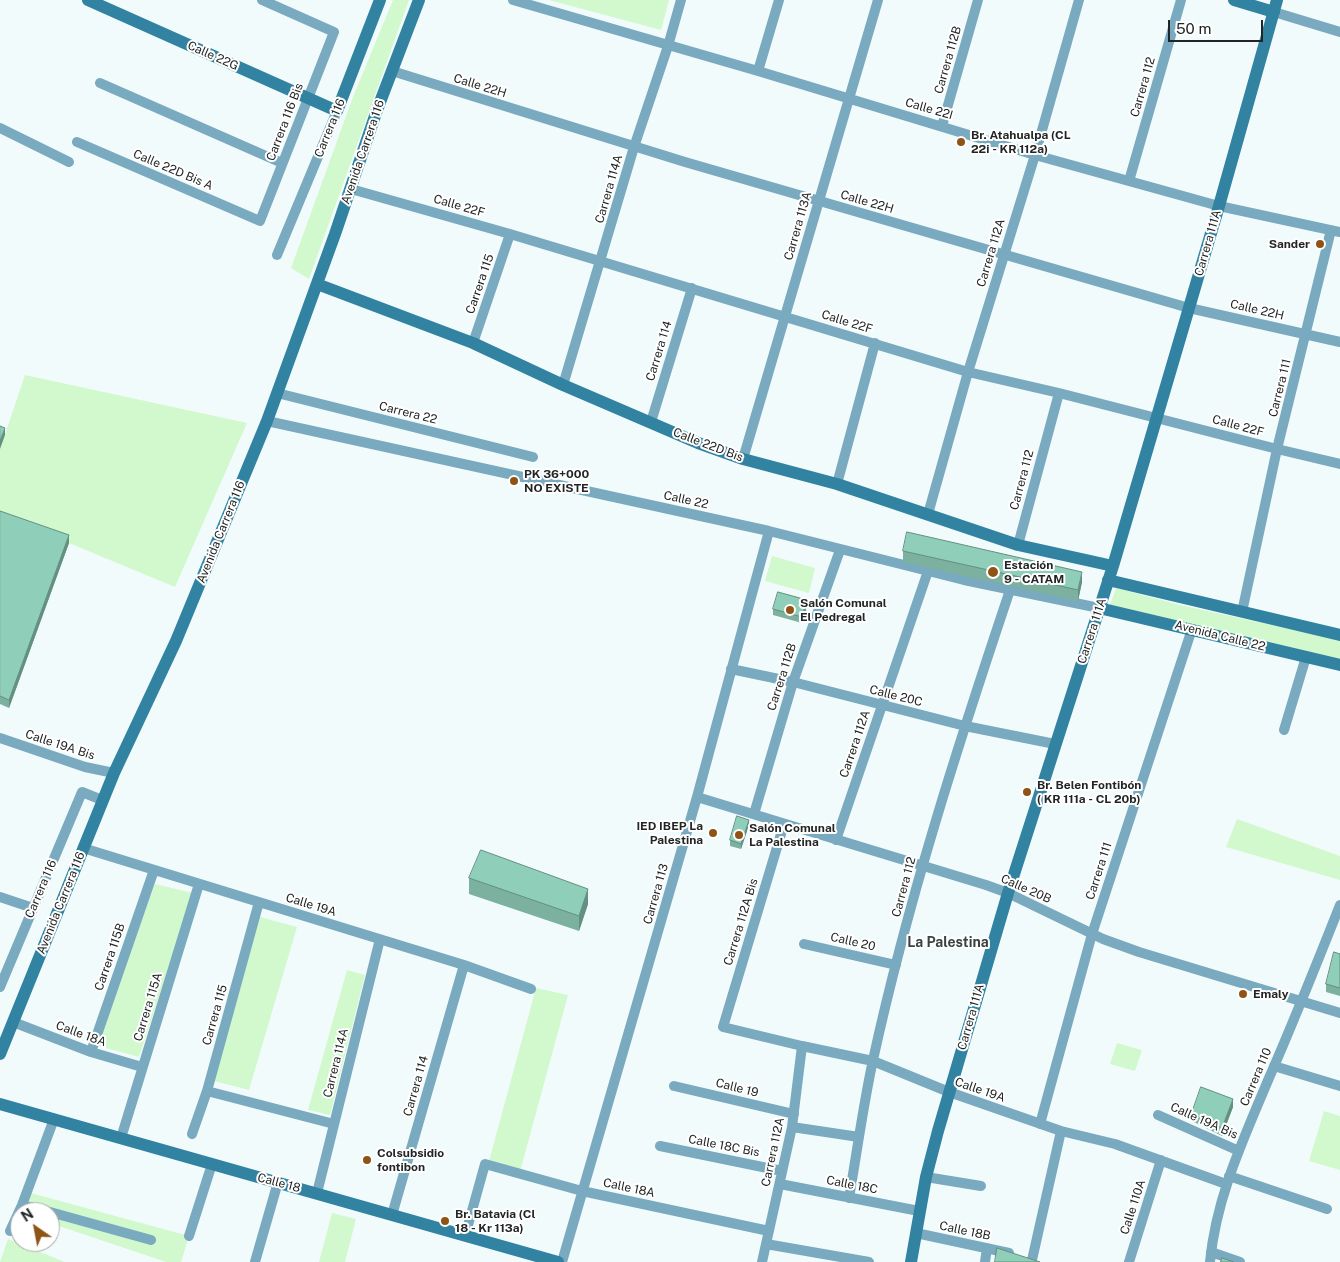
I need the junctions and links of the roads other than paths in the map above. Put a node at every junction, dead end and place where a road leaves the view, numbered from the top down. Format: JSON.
{"nodes":[{"id":1,"x":88,"y":0,"type":"edge"},
{"id":2,"x":262,"y":0,"type":"edge"},
{"id":3,"x":380,"y":0,"type":"edge"},
{"id":4,"x":419,"y":0,"type":"edge"},
{"id":5,"x":513,"y":0,"type":"edge"},
{"id":6,"x":681,"y":0,"type":"edge"},
{"id":7,"x":779,"y":0,"type":"edge"},
{"id":8,"x":878,"y":0,"type":"edge"},
{"id":9,"x":978,"y":0,"type":"edge"},
{"id":10,"x":1078,"y":0,"type":"edge"},
{"id":11,"x":1181,"y":0,"type":"edge"},
{"id":12,"x":1234,"y":0,"type":"edge"},
{"id":13,"x":1276,"y":6,"type":"edge"},
{"id":14,"x":1340,"y":32,"type":"edge"},
{"id":15,"x":668,"y":46,"type":"junction"},
{"id":16,"x":392,"y":71,"type":"junction"},
{"id":17,"x":758,"y":71,"type":"junction"},
{"id":18,"x":100,"y":83,"type":"dead end"},
{"id":19,"x":308,"y":98,"type":"junction"},
{"id":20,"x":848,"y":99,"type":"junction"},
{"id":21,"x":337,"y":111,"type":"junction"},
{"id":22,"x":942,"y":126,"type":"junction"},
{"id":23,"x":0,"y":128,"type":"edge"},
{"id":24,"x":77,"y":142,"type":"dead end"},
{"id":25,"x":634,"y":146,"type":"junction"},
{"id":26,"x":1035,"y":155,"type":"junction"},
{"id":27,"x":69,"y":162,"type":"dead end"},
{"id":28,"x":282,"y":164,"type":"junction"},
{"id":29,"x":1129,"y":181,"type":"junction"},
{"id":30,"x":351,"y":188,"type":"junction"},
{"id":31,"x":818,"y":201,"type":"junction"},
{"id":32,"x":1219,"y":206,"type":"junction"},
{"id":33,"x":260,"y":221,"type":"joint"},
{"id":34,"x":1335,"y":231,"type":"edge"},
{"id":35,"x":510,"y":234,"type":"junction"},
{"id":36,"x":1004,"y":254,"type":"junction"},
{"id":37,"x":277,"y":255,"type":"dead end"},
{"id":38,"x":600,"y":262,"type":"junction"},
{"id":39,"x":317,"y":284,"type":"junction"},
{"id":40,"x":692,"y":288,"type":"junction"},
{"id":41,"x":1189,"y":308,"type":"junction"},
{"id":42,"x":784,"y":316,"type":"junction"},
{"id":43,"x":1306,"y":334,"type":"junction"},
{"id":44,"x":1340,"y":342,"type":"edge"},
{"id":45,"x":473,"y":343,"type":"junction"},
{"id":46,"x":875,"y":343,"type":"junction"},
{"id":47,"x":968,"y":372,"type":"junction"},
{"id":48,"x":563,"y":385,"type":"junction"},
{"id":49,"x":277,"y":393,"type":"junction"},
{"id":50,"x":1059,"y":393,"type":"junction"},
{"id":51,"x":1157,"y":418,"type":"junction"},
{"id":52,"x":267,"y":421,"type":"junction"},
{"id":53,"x":650,"y":422,"type":"junction"},
{"id":54,"x":1277,"y":449,"type":"junction"},
{"id":55,"x":533,"y":457,"type":"dead end"},
{"id":56,"x":742,"y":459,"type":"junction"},
{"id":57,"x":1340,"y":464,"type":"edge"},
{"id":58,"x":837,"y":484,"type":"junction"},
{"id":59,"x":928,"y":514,"type":"junction"},
{"id":60,"x":769,"y":531,"type":"junction"},
{"id":61,"x":1018,"y":545,"type":"junction"},
{"id":62,"x":840,"y":550,"type":"junction"},
{"id":63,"x":1113,"y":566,"type":"junction"},
{"id":64,"x":928,"y":571,"type":"junction"},
{"id":65,"x":1108,"y":580,"type":"junction"},
{"id":66,"x":1010,"y":590,"type":"junction"},
{"id":67,"x":1099,"y":608,"type":"junction"},
{"id":68,"x":1242,"y":612,"type":"junction"},
{"id":69,"x":1192,"y":629,"type":"junction"},
{"id":70,"x":1340,"y":635,"type":"edge"},
{"id":71,"x":1306,"y":657,"type":"junction"},
{"id":72,"x":1340,"y":665,"type":"edge"},
{"id":73,"x":731,"y":669,"type":"junction"},
{"id":74,"x":792,"y":682,"type":"junction"},
{"id":75,"x":882,"y":705,"type":"junction"},
{"id":76,"x":965,"y":726,"type":"junction"},
{"id":77,"x":1284,"y":730,"type":"dead end"},
{"id":78,"x":0,"y":738,"type":"edge"},
{"id":79,"x":1055,"y":744,"type":"junction"},
{"id":80,"x":114,"y":773,"type":"junction"},
{"id":81,"x":697,"y":797,"type":"junction"},
{"id":82,"x":102,"y":800,"type":"junction"},
{"id":83,"x":754,"y":814,"type":"junction"},
{"id":84,"x":784,"y":824,"type":"junction"},
{"id":85,"x":836,"y":840,"type":"junction"},
{"id":86,"x":83,"y":848,"type":"junction"},
{"id":87,"x":922,"y":866,"type":"junction"},
{"id":88,"x":154,"y":870,"type":"junction"},
{"id":89,"x":199,"y":884,"type":"junction"},
{"id":90,"x":1008,"y":893,"type":"junction"},
{"id":91,"x":0,"y":897,"type":"edge"},
{"id":92,"x":259,"y":902,"type":"junction"},
{"id":93,"x":1340,"y":905,"type":"edge"},
{"id":94,"x":33,"y":908,"type":"junction"},
{"id":95,"x":1092,"y":934,"type":"junction"},
{"id":96,"x":380,"y":939,"type":"junction"},
{"id":97,"x":804,"y":944,"type":"dead end"},
{"id":98,"x":464,"y":965,"type":"junction"},
{"id":99,"x":896,"y":965,"type":"junction"},
{"id":100,"x":0,"y":985,"type":"edge"},
{"id":101,"x":531,"y":989,"type":"dead end"},
{"id":102,"x":1302,"y":1002,"type":"junction"},
{"id":103,"x":1340,"y":1013,"type":"edge"},
{"id":104,"x":13,"y":1022,"type":"junction"},
{"id":105,"x":723,"y":1027,"type":"joint"},
{"id":106,"x":802,"y":1046,"type":"junction"},
{"id":107,"x":91,"y":1052,"type":"junction"},
{"id":108,"x":0,"y":1054,"type":"edge"},
{"id":109,"x":873,"y":1061,"type":"junction"},
{"id":110,"x":1274,"y":1066,"type":"junction"},
{"id":111,"x":142,"y":1067,"type":"junction"},
{"id":112,"x":674,"y":1086,"type":"dead end"},
{"id":113,"x":1340,"y":1086,"type":"edge"},
{"id":114,"x":207,"y":1091,"type":"junction"},
{"id":115,"x":949,"y":1092,"type":"junction"},
{"id":116,"x":0,"y":1104,"type":"edge"},
{"id":117,"x":794,"y":1114,"type":"junction"},
{"id":118,"x":1158,"y":1115,"type":"dead end"},
{"id":119,"x":54,"y":1119,"type":"junction"},
{"id":120,"x":334,"y":1124,"type":"junction"},
{"id":121,"x":1040,"y":1124,"type":"junction"},
{"id":122,"x":792,"y":1127,"type":"junction"},
{"id":123,"x":1061,"y":1131,"type":"junction"},
{"id":124,"x":192,"y":1134,"type":"dead end"},
{"id":125,"x":859,"y":1137,"type":"junction"},
{"id":126,"x":121,"y":1138,"type":"junction"},
{"id":127,"x":660,"y":1146,"type":"dead end"},
{"id":128,"x":1238,"y":1151,"type":"junction"},
{"id":129,"x":1161,"y":1160,"type":"junction"},
{"id":130,"x":212,"y":1164,"type":"junction"},
{"id":131,"x":782,"y":1171,"type":"junction"},
{"id":132,"x":926,"y":1177,"type":"junction"},
{"id":133,"x":1228,"y":1180,"type":"junction"},
{"id":134,"x":278,"y":1182,"type":"junction"},
{"id":135,"x":780,"y":1184,"type":"junction"},
{"id":136,"x":981,"y":1186,"type":"dead end"},
{"id":137,"x":582,"y":1191,"type":"junction"},
{"id":138,"x":317,"y":1193,"type":"junction"},
{"id":139,"x":849,"y":1198,"type":"junction"},
{"id":140,"x":23,"y":1202,"type":"edge"},
{"id":141,"x":1328,"y":1210,"type":"dead end"},
{"id":142,"x":919,"y":1211,"type":"junction"},
{"id":143,"x":60,"y":1215,"type":"edge"},
{"id":144,"x":392,"y":1215,"type":"junction"},
{"id":145,"x":769,"y":1231,"type":"junction"},
{"id":146,"x":916,"y":1233,"type":"junction"},
{"id":147,"x":189,"y":1236,"type":"dead end"},
{"id":148,"x":465,"y":1236,"type":"junction"},
{"id":149,"x":151,"y":1240,"type":"dead end"},
{"id":150,"x":766,"y":1244,"type":"junction"},
{"id":151,"x":987,"y":1248,"type":"junction"},
{"id":152,"x":1211,"y":1257,"type":"edge"},
{"id":153,"x":1035,"y":1261,"type":"edge"},
{"id":154,"x":255,"y":1262,"type":"edge"},
{"id":155,"x":558,"y":1262,"type":"edge"},
{"id":156,"x":562,"y":1262,"type":"edge"},
{"id":157,"x":762,"y":1262,"type":"edge"},
{"id":158,"x":869,"y":1262,"type":"edge"},
{"id":159,"x":911,"y":1262,"type":"edge"},
{"id":160,"x":985,"y":1262,"type":"edge"},
{"id":161,"x":1128,"y":1262,"type":"edge"},
{"id":162,"x":1240,"y":1262,"type":"edge"}],
"edges":[{"from":1,"to":19,"type":"street","name":"Calle 22G"},
{"from":2,"to":19,"type":"street","name":"Carrera 116 Bis"},
{"from":3,"to":21,"type":"street","name":"Carrera 116"},
{"from":4,"to":16,"type":"street","name":"Avenida Carrera 116"},
{"from":5,"to":15,"type":"street","name":"Calle 22I"},
{"from":6,"to":15,"type":"street","name":"Carrera 114A"},
{"from":7,"to":17,"type":"street"},
{"from":8,"to":20,"type":"street","name":"Carrera 113A"},
{"from":9,"to":22,"type":"street","name":"Carrera 112B"},
{"from":10,"to":26,"type":"street","name":"Carrera 112A"},
{"from":11,"to":29,"type":"street","name":"Carrera 112"},
{"from":12,"to":13,"type":"street"},
{"from":13,"to":14,"type":"street"},
{"from":13,"to":32,"type":"street","name":"Carrera 111A"},
{"from":15,"to":17,"type":"street","name":"Calle 22I"},
{"from":15,"to":25,"type":"street","name":"Carrera 114A"},
{"from":16,"to":25,"type":"street","name":"Calle 22H"},
{"from":16,"to":30,"type":"street","name":"Avenida Carrera 116"},
{"from":17,"to":20,"type":"street","name":"Calle 22I"},
{"from":18,"to":28,"type":"street"},
{"from":19,"to":21,"type":"street","name":"Calle 22G"},
{"from":19,"to":28,"type":"street","name":"Carrera 116 Bis"},
{"from":20,"to":22,"type":"street","name":"Calle 22I"},
{"from":20,"to":31,"type":"street","name":"Carrera 113A"},
{"from":21,"to":37,"type":"street","name":"Carrera 116"},
{"from":22,"to":26,"type":"street","name":"Calle 22I"},
{"from":23,"to":27,"type":"street"},
{"from":24,"to":33,"type":"street","name":"Calle 22D Bis A"},
{"from":25,"to":31,"type":"street","name":"Calle 22H"},
{"from":25,"to":38,"type":"street","name":"Carrera 114A"},
{"from":26,"to":29,"type":"street","name":"Calle 22I"},
{"from":26,"to":36,"type":"street","name":"Carrera 112A"},
{"from":28,"to":33,"type":"street","name":"Carrera 116 Bis"},
{"from":29,"to":32,"type":"street","name":"Calle 22I"},
{"from":30,"to":35,"type":"street","name":"Calle 22F"},
{"from":30,"to":39,"type":"street","name":"Avenida Carrera 116"},
{"from":31,"to":36,"type":"street","name":"Calle 22H"},
{"from":31,"to":42,"type":"street","name":"Carrera 113A"},
{"from":32,"to":34,"type":"street","name":"Calle 22I"},
{"from":32,"to":41,"type":"street","name":"Carrera 111A"},
{"from":34,"to":43,"type":"street","name":"Carrera 111"},
{"from":35,"to":38,"type":"street","name":"Calle 22F"},
{"from":35,"to":45,"type":"street","name":"Carrera 115"},
{"from":36,"to":41,"type":"street","name":"Calle 22H"},
{"from":36,"to":47,"type":"street","name":"Carrera 112A"},
{"from":38,"to":40,"type":"street","name":"Calle 22F"},
{"from":38,"to":48,"type":"street","name":"Carrera 114A"},
{"from":39,"to":45,"type":"street","name":"Calle 22D Bis"},
{"from":39,"to":49,"type":"street","name":"Avenida Carrera 116"},
{"from":40,"to":42,"type":"street","name":"Calle 22F"},
{"from":40,"to":53,"type":"street","name":"Carrera 114"},
{"from":41,"to":43,"type":"street","name":"Calle 22H"},
{"from":41,"to":51,"type":"street","name":"Carrera 111A"},
{"from":42,"to":46,"type":"street","name":"Calle 22F"},
{"from":42,"to":56,"type":"street","name":"Carrera 113A"},
{"from":43,"to":44,"type":"street","name":"Calle 22H"},
{"from":43,"to":54,"type":"street","name":"Carrera 111"},
{"from":45,"to":48,"type":"street","name":"Calle 22D Bis"},
{"from":46,"to":47,"type":"street","name":"Calle 22F"},
{"from":46,"to":58,"type":"street"},
{"from":47,"to":50,"type":"street","name":"Calle 22F"},
{"from":47,"to":59,"type":"street","name":"Carrera 112A"},
{"from":48,"to":53,"type":"street","name":"Calle 22D Bis"},
{"from":49,"to":52,"type":"street","name":"Avenida Carrera 116"},
{"from":49,"to":55,"type":"street","name":"Carrera 22"},
{"from":50,"to":51,"type":"street","name":"Calle 22F"},
{"from":50,"to":61,"type":"street","name":"Carrera 112"},
{"from":51,"to":54,"type":"street","name":"Calle 22F"},
{"from":51,"to":63,"type":"street","name":"Carrera 111A"},
{"from":52,"to":60,"type":"street","name":"Calle 22"},
{"from":52,"to":80,"type":"street","name":"Avenida Carrera 116"},
{"from":53,"to":56,"type":"street","name":"Calle 22D Bis"},
{"from":54,"to":57,"type":"street","name":"Calle 22F"},
{"from":54,"to":68,"type":"street","name":"Carrera 111"},
{"from":56,"to":58,"type":"street","name":"Calle 22D Bis"},
{"from":58,"to":59,"type":"street","name":"Calle 22D Bis"},
{"from":59,"to":61,"type":"street","name":"Calle 22D Bis"},
{"from":60,"to":62,"type":"street","name":"Calle 22"},
{"from":60,"to":73,"type":"street","name":"Carrera 113"},
{"from":61,"to":63,"type":"street","name":"Calle 22D Bis"},
{"from":62,"to":64,"type":"street","name":"Calle 22"},
{"from":62,"to":74,"type":"street","name":"Carrera 112B"},
{"from":63,"to":65,"type":"street","name":"Carrera 111A"},
{"from":64,"to":66,"type":"street","name":"Calle 22"},
{"from":64,"to":75,"type":"street","name":"Carrera 112A"},
{"from":65,"to":67,"type":"street","name":"Carrera 111A"},
{"from":65,"to":68,"type":"street"},
{"from":66,"to":67,"type":"street","name":"Calle 22"},
{"from":66,"to":76,"type":"street","name":"Carrera 112"},
{"from":67,"to":69,"type":"street","name":"Avenida Calle 22"},
{"from":67,"to":79,"type":"street","name":"Carrera 111A"},
{"from":68,"to":70,"type":"street"},
{"from":69,"to":71,"type":"street","name":"Avenida Calle 22"},
{"from":69,"to":95,"type":"street","name":"Carrera 111"},
{"from":71,"to":72,"type":"street","name":"Avenida Calle 22"},
{"from":71,"to":77,"type":"street"},
{"from":73,"to":74,"type":"street","name":"Calle 20C"},
{"from":73,"to":81,"type":"street","name":"Carrera 113"},
{"from":74,"to":75,"type":"street","name":"Calle 20C"},
{"from":74,"to":83,"type":"street","name":"Carrera 112B"},
{"from":75,"to":76,"type":"street","name":"Calle 20C"},
{"from":75,"to":85,"type":"street","name":"Carrera 112A"},
{"from":76,"to":79,"type":"street","name":"Calle 20C"},
{"from":76,"to":87,"type":"street","name":"Carrera 112"},
{"from":78,"to":80,"type":"street","name":"Calle 19A Bis"},
{"from":79,"to":90,"type":"street","name":"Carrera 111A"},
{"from":80,"to":82,"type":"street","name":"Avenida Carrera 116"},
{"from":81,"to":83,"type":"street","name":"Calle 20B"},
{"from":81,"to":137,"type":"street","name":"Carrera 113"},
{"from":82,"to":86,"type":"street","name":"Avenida Carrera 116"},
{"from":82,"to":94,"type":"street","name":"Carrera 116"},
{"from":83,"to":84,"type":"street","name":"Calle 20B"},
{"from":84,"to":85,"type":"street","name":"Calle 20B"},
{"from":84,"to":105,"type":"street","name":"Carrera 112A Bis"},
{"from":85,"to":87,"type":"street","name":"Calle 20B"},
{"from":86,"to":88,"type":"street","name":"Calle 19A"},
{"from":86,"to":104,"type":"street","name":"Avenida Carrera 116"},
{"from":87,"to":90,"type":"street","name":"Calle 20B"},
{"from":87,"to":99,"type":"street","name":"Carrera 112"},
{"from":88,"to":89,"type":"street","name":"Calle 19A"},
{"from":88,"to":107,"type":"street","name":"Carrera 115B"},
{"from":89,"to":92,"type":"street","name":"Calle 19A"},
{"from":89,"to":111,"type":"street","name":"Carrera 115A"},
{"from":90,"to":95,"type":"street","name":"Calle 20B"},
{"from":90,"to":115,"type":"street","name":"Carrera 111A"},
{"from":91,"to":94,"type":"street"},
{"from":92,"to":96,"type":"street","name":"Calle 19A"},
{"from":92,"to":114,"type":"street","name":"Carrera 115"},
{"from":93,"to":102,"type":"street","name":"Carrera 110"},
{"from":94,"to":100,"type":"street","name":"Carrera 116"},
{"from":95,"to":102,"type":"street","name":"Calle 20B"},
{"from":95,"to":121,"type":"street","name":"Carrera 111"},
{"from":96,"to":98,"type":"street","name":"Calle 19A"},
{"from":96,"to":120,"type":"street","name":"Carrera 114A"},
{"from":97,"to":99,"type":"street","name":"Calle 20"},
{"from":98,"to":101,"type":"street","name":"Calle 19A"},
{"from":98,"to":144,"type":"street","name":"Carrera 114"},
{"from":99,"to":109,"type":"street","name":"Carrera 112"},
{"from":102,"to":103,"type":"street","name":"Calle 20B"},
{"from":102,"to":110,"type":"street","name":"Carrera 110"},
{"from":104,"to":107,"type":"street","name":"Calle 18A"},
{"from":104,"to":108,"type":"street","name":"Avenida Carrera 116"},
{"from":105,"to":106,"type":"street","name":"Calle 19A"},
{"from":106,"to":109,"type":"street","name":"Calle 19A"},
{"from":106,"to":117,"type":"street","name":"Carrera 112A"},
{"from":107,"to":111,"type":"street","name":"Calle 18A"},
{"from":109,"to":115,"type":"street","name":"Calle 19A"},
{"from":109,"to":125,"type":"street","name":"Carrera 112"},
{"from":110,"to":113,"type":"street"},
{"from":110,"to":128,"type":"street","name":"Carrera 110"},
{"from":111,"to":126,"type":"street","name":"Carrera 115A"},
{"from":112,"to":117,"type":"street","name":"Calle 19"},
{"from":114,"to":120,"type":"street"},
{"from":114,"to":124,"type":"street","name":"Carrera 115"},
{"from":115,"to":121,"type":"street","name":"Calle 19A"},
{"from":115,"to":132,"type":"street","name":"Carrera 111A"},
{"from":116,"to":119,"type":"street","name":"Calle 18"},
{"from":117,"to":122,"type":"street","name":"Carrera 112A"},
{"from":118,"to":128,"type":"street","name":"Calle 19A Bis"},
{"from":119,"to":126,"type":"street","name":"Calle 18"},
{"from":119,"to":140,"type":"street"},
{"from":120,"to":138,"type":"street","name":"Carrera 114A"},
{"from":121,"to":123,"type":"street","name":"Calle 19A"},
{"from":122,"to":125,"type":"street"},
{"from":122,"to":131,"type":"street","name":"Carrera 112A"},
{"from":123,"to":129,"type":"street","name":"Calle 19A"},
{"from":123,"to":153,"type":"street"},
{"from":125,"to":139,"type":"street","name":"Carrera 112"},
{"from":126,"to":130,"type":"street","name":"Calle 18"},
{"from":127,"to":131,"type":"street","name":"Calle 18C Bis"},
{"from":128,"to":133,"type":"street","name":"Carrera 110"},
{"from":129,"to":133,"type":"street","name":"Calle 19A"},
{"from":129,"to":161,"type":"street","name":"Calle 110A"},
{"from":130,"to":134,"type":"street","name":"Calle 18"},
{"from":130,"to":147,"type":"street"},
{"from":131,"to":135,"type":"street","name":"Carrera 112A"},
{"from":132,"to":136,"type":"street"},
{"from":132,"to":142,"type":"street","name":"Carrera 111A"},
{"from":133,"to":141,"type":"street","name":"Calle 19A"},
{"from":133,"to":152,"type":"street","name":"Carrera 110"},
{"from":134,"to":138,"type":"street","name":"Calle 18"},
{"from":134,"to":154,"type":"street"},
{"from":135,"to":139,"type":"street","name":"Calle 18C"},
{"from":135,"to":145,"type":"street","name":"Carrera 112A"},
{"from":137,"to":145,"type":"street","name":"Calle 18A"},
{"from":137,"to":148,"type":"street","name":"Calle 18A"},
{"from":137,"to":156,"type":"street","name":"Carrera 113"},
{"from":138,"to":144,"type":"street","name":"Calle 18"},
{"from":139,"to":142,"type":"street","name":"Calle 18C"},
{"from":142,"to":146,"type":"street","name":"Carrera 111A"},
{"from":143,"to":149,"type":"street"},
{"from":144,"to":148,"type":"street","name":"Calle 18"},
{"from":145,"to":150,"type":"street","name":"Carrera 112A"},
{"from":146,"to":151,"type":"street","name":"Calle 18B"},
{"from":146,"to":159,"type":"street","name":"Carrera 111A"},
{"from":148,"to":155,"type":"street","name":"Calle 18"},
{"from":150,"to":157,"type":"street","name":"Carrera 112A"},
{"from":150,"to":158,"type":"street"},
{"from":151,"to":153,"type":"street","name":"Calle 18B"},
{"from":151,"to":160,"type":"street"},
{"from":152,"to":162,"type":"street"}]}
